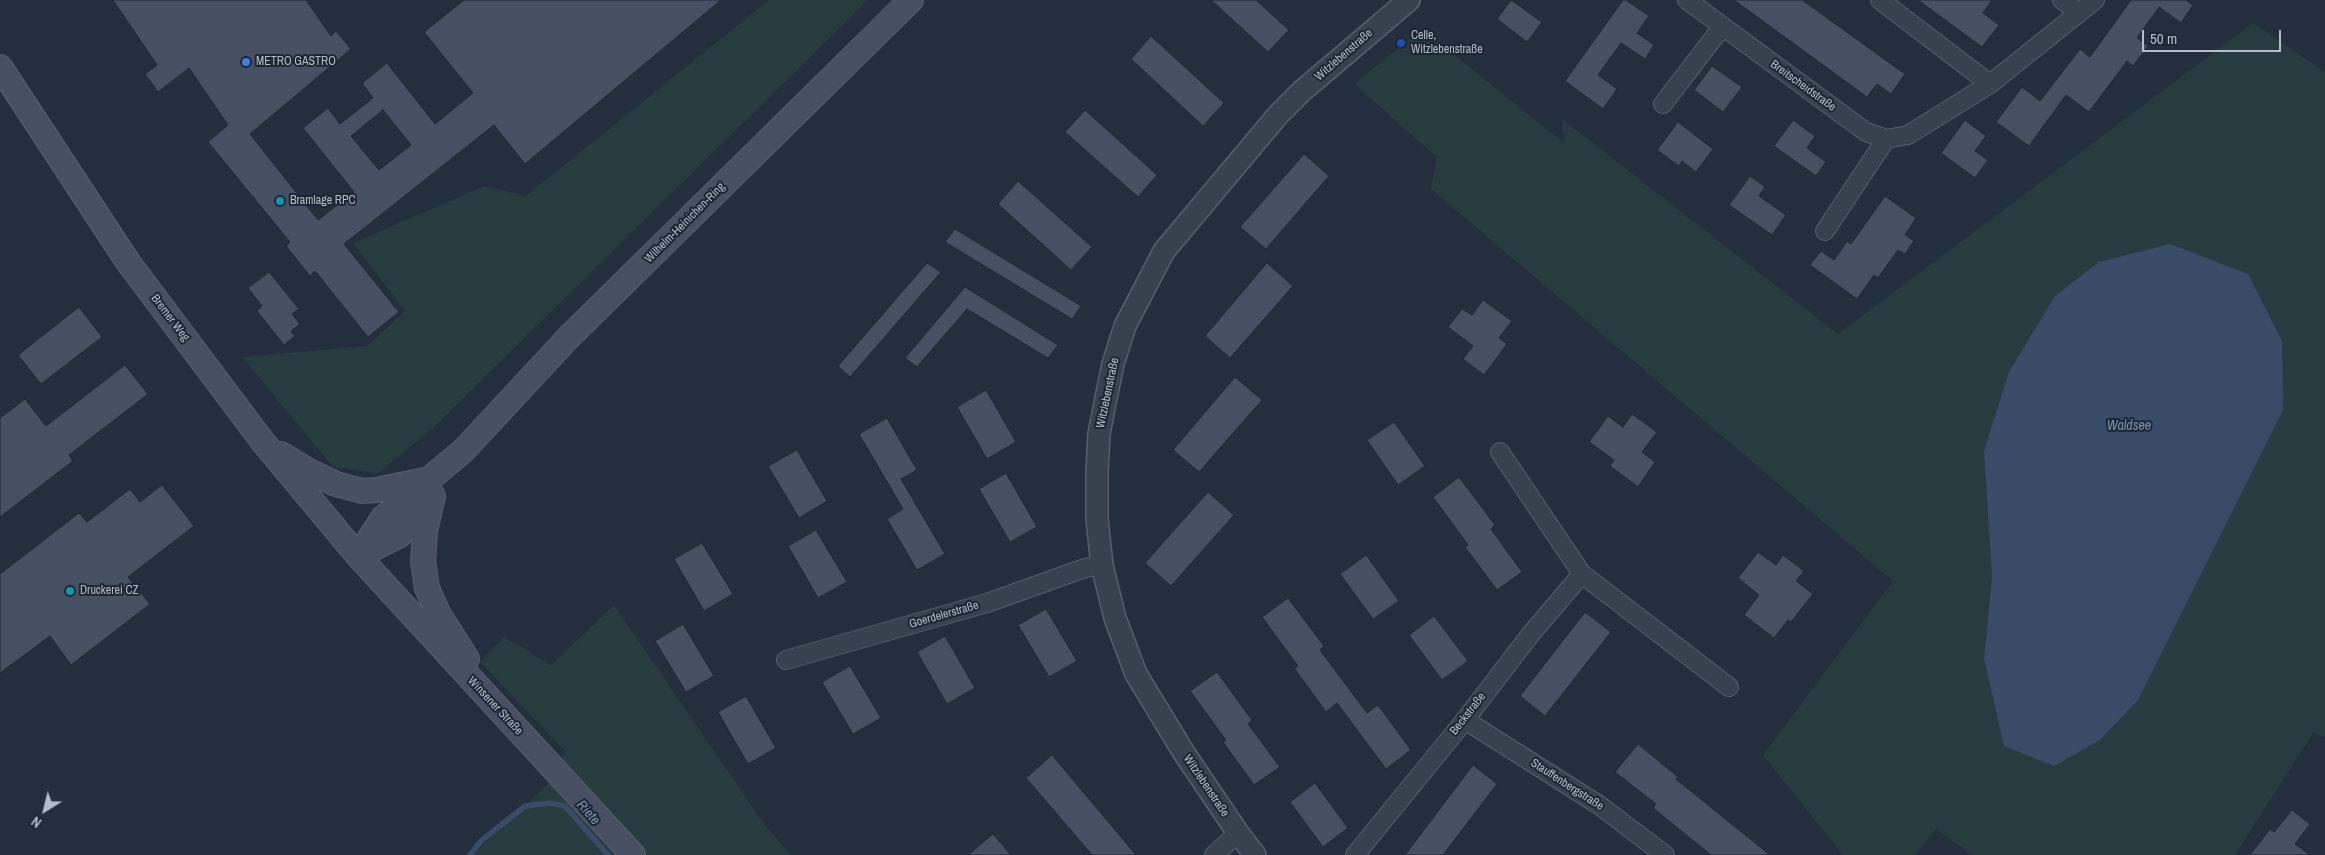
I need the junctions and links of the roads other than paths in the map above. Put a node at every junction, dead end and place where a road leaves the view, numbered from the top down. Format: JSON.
{"nodes":[{"id":1,"x":911,"y":0,"type":"edge"},
{"id":2,"x":1408,"y":0,"type":"edge"},
{"id":3,"x":1687,"y":0,"type":"edge"},
{"id":4,"x":1880,"y":0,"type":"edge"},
{"id":5,"x":2062,"y":0,"type":"edge"},
{"id":6,"x":2095,"y":0,"type":"edge"},
{"id":7,"x":2079,"y":13,"type":"junction"},
{"id":8,"x":1722,"y":27,"type":"junction"},
{"id":9,"x":0,"y":67,"type":"edge"},
{"id":10,"x":1990,"y":84,"type":"junction"},
{"id":11,"x":1663,"y":104,"type":"dead end"},
{"id":12,"x":1886,"y":139,"type":"junction"},
{"id":13,"x":1825,"y":231,"type":"dead end"},
{"id":14,"x":263,"y":442,"type":"junction"},
{"id":15,"x":1500,"y":452,"type":"dead end"},
{"id":16,"x":431,"y":487,"type":"junction"},
{"id":17,"x":358,"y":556,"type":"junction"},
{"id":18,"x":1102,"y":565,"type":"junction"},
{"id":19,"x":1582,"y":574,"type":"junction"},
{"id":20,"x":786,"y":660,"type":"dead end"},
{"id":21,"x":1729,"y":687,"type":"dead end"},
{"id":22,"x":500,"y":711,"type":"junction"},
{"id":23,"x":1465,"y":720,"type":"junction"},
{"id":24,"x":1238,"y":833,"type":"junction"},
{"id":25,"x":633,"y":855,"type":"edge"},
{"id":26,"x":1214,"y":855,"type":"edge"},
{"id":27,"x":1255,"y":855,"type":"edge"},
{"id":28,"x":1355,"y":855,"type":"edge"},
{"id":29,"x":1665,"y":855,"type":"edge"}],
"edges":[{"from":1,"to":16,"type":"main road","name":"Wilhelm-Heinichen-Ring"},
{"from":2,"to":18,"type":"street","name":"Witzlebenstraße"},
{"from":3,"to":8,"type":"street","name":"Breitscheidstraße"},
{"from":4,"to":10,"type":"street"},
{"from":5,"to":7,"type":"street"},
{"from":6,"to":7,"type":"street"},
{"from":7,"to":10,"type":"street"},
{"from":8,"to":11,"type":"street"},
{"from":8,"to":12,"type":"street","name":"Breitscheidstraße"},
{"from":9,"to":14,"type":"main road","name":"Bremer Weg"},
{"from":10,"to":12,"type":"street"},
{"from":12,"to":13,"type":"street"},
{"from":14,"to":16,"type":"main road"},
{"from":14,"to":17,"type":"main road","name":"Bremer Weg"},
{"from":15,"to":19,"type":"street"},
{"from":16,"to":17,"type":"main road","name":"Wilhelm-Heinichen-Ring"},
{"from":16,"to":22,"type":"main road"},
{"from":17,"to":22,"type":"main road","name":"Winsener Straße"},
{"from":18,"to":20,"type":"street","name":"Goerdelerstraße"},
{"from":18,"to":24,"type":"street","name":"Witzlebenstraße"},
{"from":19,"to":21,"type":"street"},
{"from":19,"to":23,"type":"street","name":"Beckstraße"},
{"from":22,"to":25,"type":"main road","name":"Winsener Straße"},
{"from":23,"to":28,"type":"street","name":"Beckstraße"},
{"from":23,"to":29,"type":"street","name":"Stauffenbergstraße"},
{"from":24,"to":26,"type":"street"},
{"from":24,"to":27,"type":"street","name":"Witzlebenstraße"}]}
